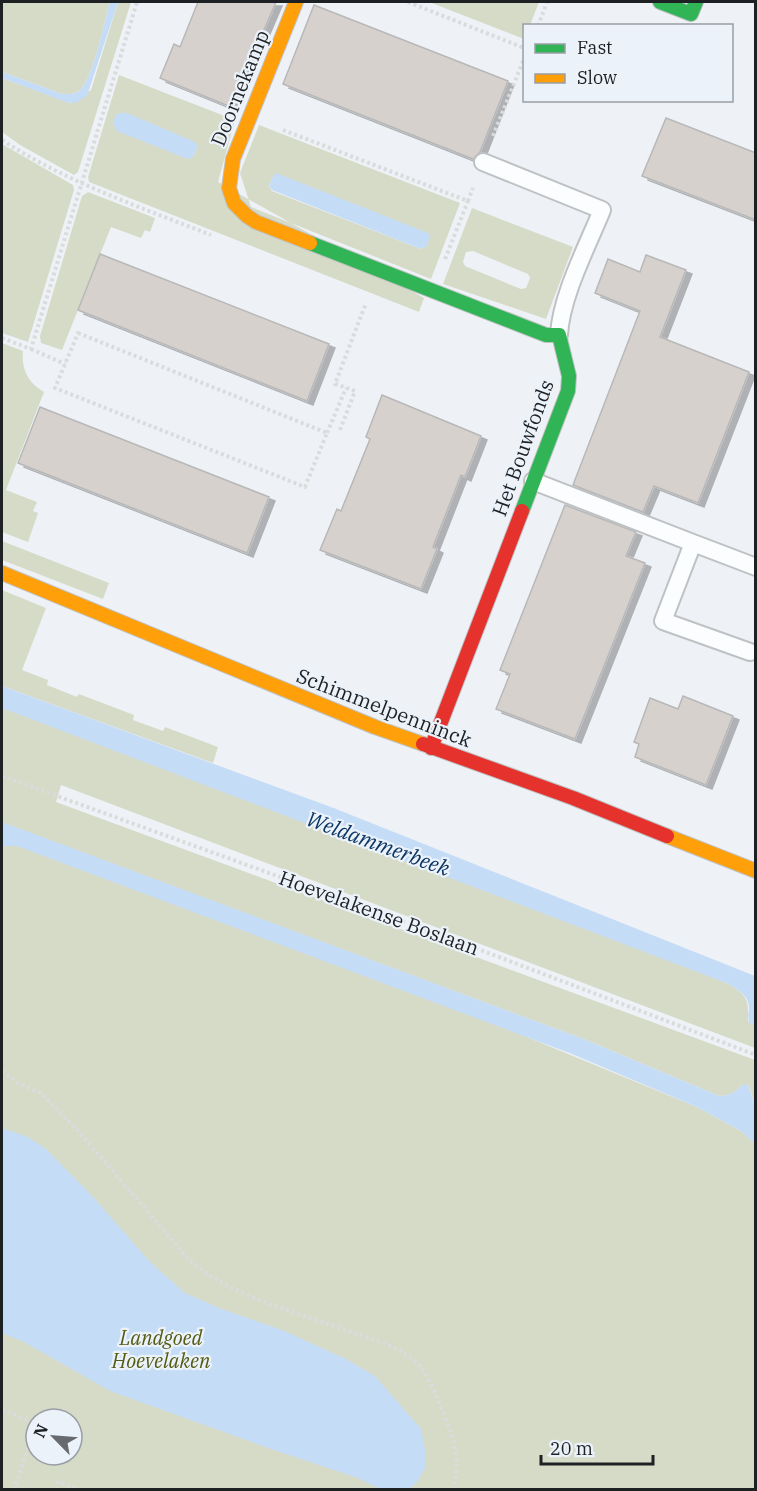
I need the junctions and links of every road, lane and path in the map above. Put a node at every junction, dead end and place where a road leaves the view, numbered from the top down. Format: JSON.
{"nodes":[{"id":1,"x":137,"y":2,"type":"edge"},
{"id":2,"x":296,"y":2,"type":"edge"},
{"id":3,"x":408,"y":2,"type":"edge"},
{"id":4,"x":547,"y":2,"type":"edge"},
{"id":5,"x":660,"y":2,"type":"edge"},
{"id":6,"x":696,"y":2,"type":"edge"},
{"id":7,"x":539,"y":24,"type":"edge"},
{"id":8,"x":523,"y":47,"type":"edge"},
{"id":9,"x":523,"y":64,"type":"edge"},
{"id":10,"x":249,"y":116,"type":"junction"},
{"id":11,"x":483,"y":162,"type":"junction"},
{"id":12,"x":468,"y":201,"type":"junction"},
{"id":13,"x":433,"y":291,"type":"junction"},
{"id":14,"x":368,"y":297,"type":"dead end"},
{"id":15,"x":559,"y":335,"type":"junction"},
{"id":16,"x":2,"y":338,"type":"edge"},
{"id":17,"x":31,"y":349,"type":"junction"},
{"id":18,"x":65,"y":364,"type":"junction"},
{"id":19,"x":346,"y":388,"type":"junction"},
{"id":20,"x":340,"y":430,"type":"dead end"},
{"id":21,"x":327,"y":433,"type":"junction"},
{"id":22,"x":533,"y":481,"type":"junction"},
{"id":23,"x":693,"y":543,"type":"junction"},
{"id":24,"x":756,"y":567,"type":"edge"},
{"id":25,"x":2,"y":573,"type":"edge"},
{"id":26,"x":750,"y":652,"type":"dead end"},
{"id":27,"x":431,"y":748,"type":"junction"},
{"id":28,"x":2,"y":776,"type":"edge"},
{"id":29,"x":756,"y":871,"type":"edge"},
{"id":30,"x":756,"y":1055,"type":"edge"},
{"id":31,"x":2,"y":1071,"type":"edge"},
{"id":32,"x":2,"y":1410,"type":"edge"},
{"id":33,"x":24,"y":1419,"type":"edge"},
{"id":34,"x":24,"y":1462,"type":"edge"},
{"id":35,"x":15,"y":1490,"type":"edge"},
{"id":36,"x":56,"y":1490,"type":"edge"},
{"id":37,"x":81,"y":1490,"type":"edge"},
{"id":38,"x":453,"y":1490,"type":"edge"}],
"edges":[{"from":1,"to":17,"type":"path"},
{"from":2,"to":10,"type":"street","name":"Doornekamp"},
{"from":3,"to":8,"type":"path"},
{"from":4,"to":7,"type":"path"},
{"from":5,"to":6,"type":"street"},
{"from":9,"to":11,"type":"path"},
{"from":10,"to":12,"type":"path"},
{"from":10,"to":13,"type":"street","name":"Doornekamp"},
{"from":11,"to":12,"type":"path"},
{"from":11,"to":15,"type":"lane"},
{"from":12,"to":13,"type":"path"},
{"from":13,"to":15,"type":"street"},
{"from":14,"to":19,"type":"path"},
{"from":15,"to":22,"type":"street","name":"Het Bouwfonds"},
{"from":16,"to":17,"type":"path"},
{"from":17,"to":18,"type":"path"},
{"from":18,"to":21,"type":"path"},
{"from":18,"to":21,"type":"path"},
{"from":19,"to":20,"type":"path"},
{"from":19,"to":21,"type":"path"},
{"from":22,"to":23,"type":"lane"},
{"from":22,"to":27,"type":"street","name":"Het Bouwfonds"},
{"from":23,"to":24,"type":"lane"},
{"from":23,"to":26,"type":"lane"},
{"from":25,"to":27,"type":"street","name":"Schimmelpenninck"},
{"from":27,"to":29,"type":"street","name":"Schimmelpenninck"},
{"from":28,"to":30,"type":"path","name":"Hoevelakense Boslaan"},
{"from":31,"to":38,"type":"path"},
{"from":32,"to":33,"type":"path"},
{"from":34,"to":35,"type":"path"},
{"from":36,"to":37,"type":"path"}]}
